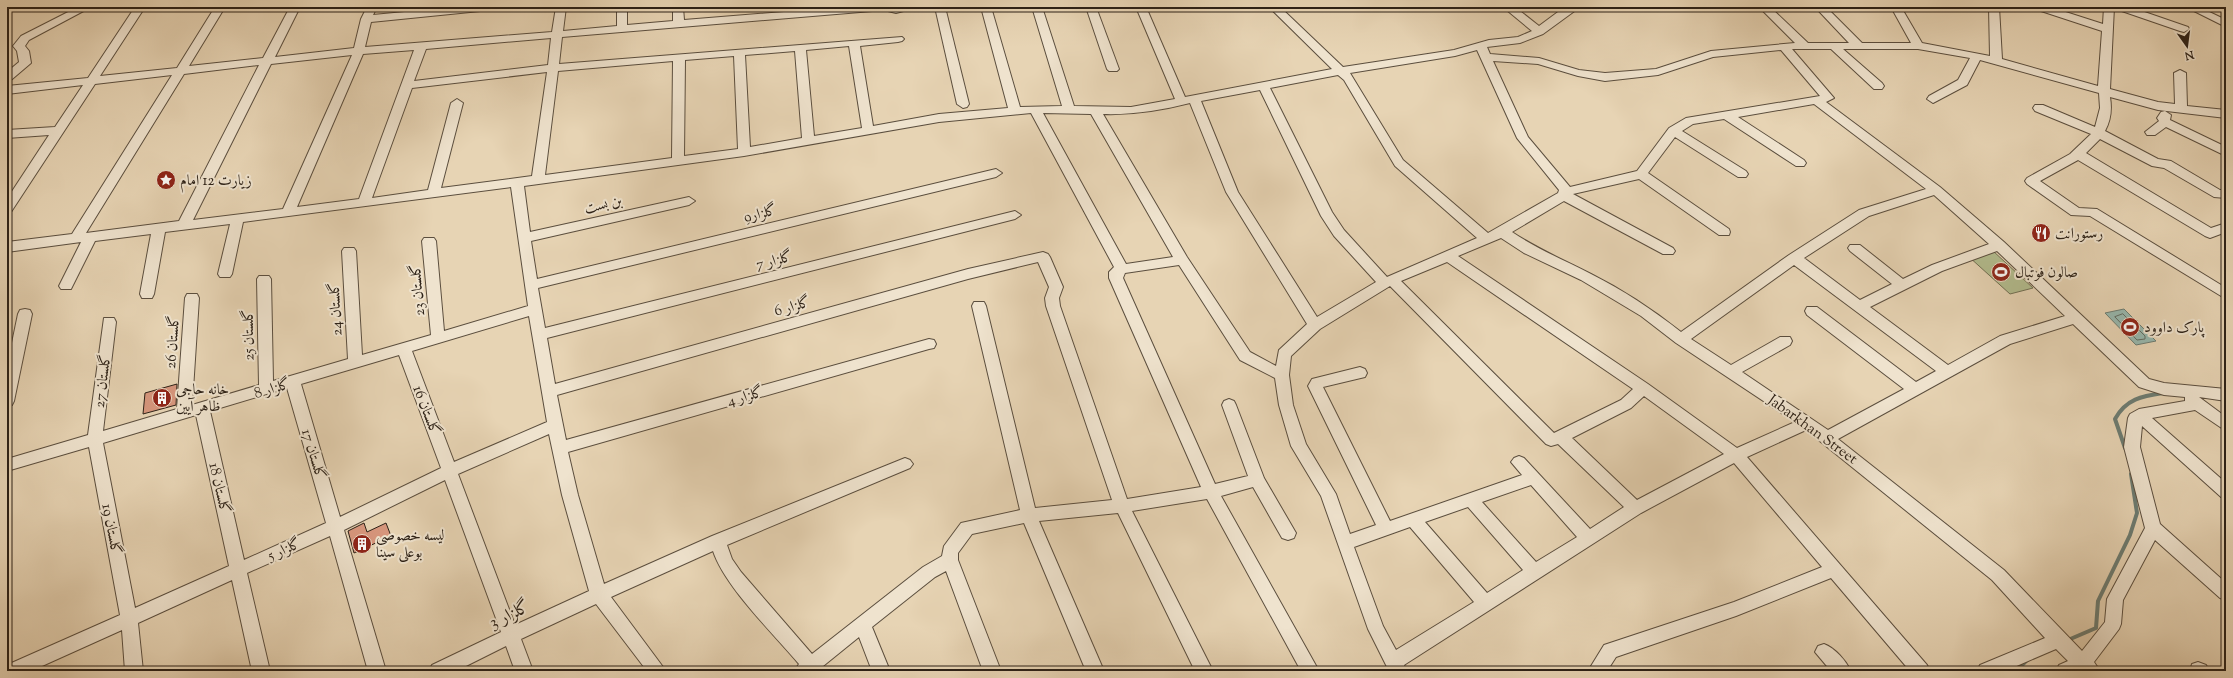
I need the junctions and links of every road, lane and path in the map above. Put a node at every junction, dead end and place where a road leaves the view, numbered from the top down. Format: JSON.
{"nodes":[{"id":1,"x":86,"y":7,"type":"edge"},
{"id":2,"x":140,"y":7,"type":"edge"},
{"id":3,"x":220,"y":7,"type":"edge"},
{"id":4,"x":295,"y":7,"type":"edge"},
{"id":5,"x":372,"y":7,"type":"edge"},
{"id":6,"x":490,"y":7,"type":"edge"},
{"id":7,"x":561,"y":7,"type":"edge"},
{"id":8,"x":622,"y":7,"type":"edge"},
{"id":9,"x":678,"y":7,"type":"edge"},
{"id":10,"x":739,"y":7,"type":"edge"},
{"id":11,"x":885,"y":7,"type":"edge"},
{"id":12,"x":907,"y":7,"type":"edge"},
{"id":13,"x":940,"y":7,"type":"edge"},
{"id":14,"x":986,"y":7,"type":"edge"},
{"id":15,"x":1037,"y":7,"type":"edge"},
{"id":16,"x":1091,"y":7,"type":"edge"},
{"id":17,"x":1154,"y":7,"type":"edge"},
{"id":18,"x":1274,"y":7,"type":"edge"},
{"id":19,"x":1508,"y":7,"type":"edge"},
{"id":20,"x":1575,"y":7,"type":"edge"},
{"id":21,"x":1764,"y":7,"type":"edge"},
{"id":22,"x":1820,"y":7,"type":"edge"},
{"id":23,"x":1896,"y":7,"type":"edge"},
{"id":24,"x":1994,"y":7,"type":"edge"},
{"id":25,"x":2039,"y":7,"type":"edge"},
{"id":26,"x":2109,"y":7,"type":"edge"},
{"id":27,"x":2120,"y":7,"type":"edge"},
{"id":28,"x":2194,"y":7,"type":"edge"},
{"id":29,"x":1141,"y":8,"type":"edge"},
{"id":30,"x":851,"y":9,"type":"edge"},
{"id":31,"x":795,"y":11,"type":"edge"},
{"id":32,"x":366,"y":19,"type":"junction"},
{"id":33,"x":740,"y":19,"type":"junction"},
{"id":34,"x":679,"y":24,"type":"junction"},
{"id":35,"x":2226,"y":24,"type":"edge"},
{"id":36,"x":622,"y":28,"type":"junction"},
{"id":37,"x":2108,"y":29,"type":"junction"},
{"id":38,"x":2184,"y":29,"type":"dead end"},
{"id":39,"x":1539,"y":32,"type":"junction"},
{"id":40,"x":558,"y":33,"type":"junction"},
{"id":41,"x":898,"y":38,"type":"dead end"},
{"id":42,"x":854,"y":43,"type":"junction"},
{"id":43,"x":1832,"y":44,"type":"junction"},
{"id":44,"x":1804,"y":45,"type":"junction"},
{"id":45,"x":1858,"y":45,"type":"junction"},
{"id":46,"x":421,"y":46,"type":"junction"},
{"id":47,"x":1784,"y":46,"type":"junction"},
{"id":48,"x":1918,"y":46,"type":"junction"},
{"id":49,"x":800,"y":48,"type":"junction"},
{"id":50,"x":359,"y":51,"type":"junction"},
{"id":51,"x":1483,"y":52,"type":"junction"},
{"id":52,"x":739,"y":53,"type":"junction"},
{"id":53,"x":1977,"y":56,"type":"junction"},
{"id":54,"x":679,"y":57,"type":"junction"},
{"id":55,"x":268,"y":60,"type":"junction"},
{"id":56,"x":1996,"y":61,"type":"junction"},
{"id":57,"x":554,"y":68,"type":"junction"},
{"id":58,"x":1113,"y":69,"type":"dead end"},
{"id":59,"x":1342,"y":71,"type":"junction"},
{"id":60,"x":181,"y":72,"type":"junction"},
{"id":61,"x":2180,"y":73,"type":"dead end"},
{"id":62,"x":7,"y":78,"type":"edge"},
{"id":63,"x":89,"y":82,"type":"junction"},
{"id":64,"x":406,"y":85,"type":"junction"},
{"id":65,"x":1878,"y":86,"type":"dead end"},
{"id":66,"x":1264,"y":87,"type":"junction"},
{"id":67,"x":7,"y":90,"type":"edge"},
{"id":68,"x":2104,"y":90,"type":"junction"},
{"id":69,"x":1933,"y":99,"type":"dead end"},
{"id":70,"x":1817,"y":101,"type":"junction"},
{"id":71,"x":1188,"y":102,"type":"junction"},
{"id":72,"x":456,"y":103,"type":"dead end"},
{"id":73,"x":963,"y":104,"type":"dead end"},
{"id":74,"x":2039,"y":108,"type":"dead end"},
{"id":75,"x":2176,"y":108,"type":"junction"},
{"id":76,"x":1034,"y":109,"type":"junction"},
{"id":77,"x":1069,"y":110,"type":"junction"},
{"id":78,"x":1015,"y":111,"type":"junction"},
{"id":79,"x":1095,"y":111,"type":"junction"},
{"id":80,"x":2222,"y":112,"type":"edge"},
{"id":81,"x":1725,"y":114,"type":"junction"},
{"id":82,"x":2165,"y":122,"type":"junction"},
{"id":83,"x":868,"y":130,"type":"junction"},
{"id":84,"x":1673,"y":131,"type":"junction"},
{"id":85,"x":58,"y":132,"type":"junction"},
{"id":86,"x":2151,"y":132,"type":"dead end"},
{"id":87,"x":2099,"y":133,"type":"junction"},
{"id":88,"x":7,"y":134,"type":"edge"},
{"id":89,"x":808,"y":141,"type":"junction"},
{"id":90,"x":744,"y":152,"type":"junction"},
{"id":91,"x":2226,"y":152,"type":"edge"},
{"id":92,"x":2078,"y":154,"type":"junction"},
{"id":93,"x":678,"y":161,"type":"junction"},
{"id":94,"x":1800,"y":163,"type":"dead end"},
{"id":95,"x":996,"y":173,"type":"dead end"},
{"id":96,"x":1641,"y":174,"type":"junction"},
{"id":97,"x":1742,"y":174,"type":"dead end"},
{"id":98,"x":538,"y":180,"type":"junction"},
{"id":99,"x":517,"y":183,"type":"junction"},
{"id":100,"x":1936,"y":190,"type":"junction"},
{"id":101,"x":433,"y":194,"type":"junction"},
{"id":102,"x":1564,"y":194,"type":"junction"},
{"id":103,"x":2226,"y":194,"type":"edge"},
{"id":104,"x":689,"y":201,"type":"dead end"},
{"id":105,"x":364,"y":203,"type":"junction"},
{"id":106,"x":7,"y":209,"type":"edge"},
{"id":107,"x":288,"y":212,"type":"junction"},
{"id":108,"x":1015,"y":215,"type":"dead end"},
{"id":109,"x":238,"y":217,"type":"junction"},
{"id":110,"x":184,"y":224,"type":"junction"},
{"id":111,"x":2226,"y":227,"type":"edge"},
{"id":112,"x":159,"y":228,"type":"junction"},
{"id":113,"x":1502,"y":232,"type":"junction"},
{"id":114,"x":1724,"y":232,"type":"dead end"},
{"id":115,"x":90,"y":237,"type":"junction"},
{"id":116,"x":525,"y":238,"type":"junction"},
{"id":117,"x":1485,"y":238,"type":"junction"},
{"id":118,"x":76,"y":239,"type":"junction"},
{"id":119,"x":429,"y":241,"type":"dead end"},
{"id":120,"x":1999,"y":245,"type":"junction"},
{"id":121,"x":1855,"y":248,"type":"dead end"},
{"id":122,"x":8,"y":249,"type":"edge"},
{"id":123,"x":349,"y":251,"type":"dead end"},
{"id":124,"x":1668,"y":251,"type":"dead end"},
{"id":125,"x":1448,"y":256,"type":"junction"},
{"id":126,"x":1794,"y":258,"type":"junction"},
{"id":127,"x":1182,"y":260,"type":"junction"},
{"id":128,"x":1122,"y":270,"type":"junction"},
{"id":129,"x":225,"y":274,"type":"dead end"},
{"id":130,"x":264,"y":279,"type":"dead end"},
{"id":131,"x":1389,"y":282,"type":"junction"},
{"id":132,"x":1901,"y":284,"type":"junction"},
{"id":133,"x":532,"y":285,"type":"junction"},
{"id":134,"x":66,"y":286,"type":"dead end"},
{"id":135,"x":147,"y":294,"type":"dead end"},
{"id":136,"x":2226,"y":294,"type":"edge"},
{"id":137,"x":192,"y":298,"type":"dead end"},
{"id":138,"x":979,"y":306,"type":"dead end"},
{"id":139,"x":1859,"y":306,"type":"junction"},
{"id":140,"x":536,"y":309,"type":"junction"},
{"id":141,"x":1812,"y":311,"type":"dead end"},
{"id":142,"x":25,"y":314,"type":"dead end"},
{"id":143,"x":2074,"y":318,"type":"junction"},
{"id":144,"x":109,"y":322,"type":"dead end"},
{"id":145,"x":1315,"y":325,"type":"junction"},
{"id":146,"x":438,"y":336,"type":"junction"},
{"id":147,"x":540,"y":336,"type":"junction"},
{"id":148,"x":1681,"y":339,"type":"junction"},
{"id":149,"x":1785,"y":340,"type":"dead end"},
{"id":150,"x":929,"y":344,"type":"dead end"},
{"id":151,"x":404,"y":349,"type":"junction"},
{"id":152,"x":355,"y":364,"type":"junction"},
{"id":153,"x":1731,"y":371,"type":"junction"},
{"id":154,"x":1948,"y":372,"type":"junction"},
{"id":155,"x":1360,"y":373,"type":"dead end"},
{"id":156,"x":1282,"y":375,"type":"junction"},
{"id":157,"x":293,"y":382,"type":"junction"},
{"id":158,"x":1643,"y":388,"type":"junction"},
{"id":159,"x":1915,"y":389,"type":"junction"},
{"id":160,"x":266,"y":390,"type":"junction"},
{"id":161,"x":551,"y":391,"type":"junction"},
{"id":162,"x":2180,"y":391,"type":"junction"},
{"id":163,"x":2226,"y":395,"type":"edge"},
{"id":164,"x":7,"y":401,"type":"edge"},
{"id":165,"x":2198,"y":404,"type":"junction"},
{"id":166,"x":1229,"y":405,"type":"dead end"},
{"id":167,"x":202,"y":408,"type":"junction"},
{"id":168,"x":184,"y":412,"type":"junction"},
{"id":169,"x":2139,"y":415,"type":"junction"},
{"id":170,"x":1808,"y":423,"type":"junction"},
{"id":171,"x":555,"y":425,"type":"junction"},
{"id":172,"x":2226,"y":425,"type":"edge"},
{"id":173,"x":1561,"y":438,"type":"junction"},
{"id":174,"x":1827,"y":438,"type":"junction"},
{"id":175,"x":95,"y":439,"type":"junction"},
{"id":176,"x":560,"y":448,"type":"junction"},
{"id":177,"x":1736,"y":455,"type":"junction"},
{"id":178,"x":1519,"y":462,"type":"dead end"},
{"id":179,"x":905,"y":464,"type":"dead end"},
{"id":180,"x":7,"y":465,"type":"edge"},
{"id":181,"x":450,"y":471,"type":"junction"},
{"id":182,"x":1533,"y":478,"type":"junction"},
{"id":183,"x":1257,"y":480,"type":"junction"},
{"id":184,"x":1211,"y":492,"type":"junction"},
{"id":185,"x":2226,"y":492,"type":"edge"},
{"id":186,"x":1471,"y":500,"type":"junction"},
{"id":187,"x":1122,"y":506,"type":"junction"},
{"id":188,"x":1635,"y":508,"type":"junction"},
{"id":189,"x":1029,"y":515,"type":"junction"},
{"id":190,"x":1413,"y":519,"type":"junction"},
{"id":191,"x":336,"y":526,"type":"junction"},
{"id":192,"x":2153,"y":528,"type":"junction"},
{"id":193,"x":1386,"y":529,"type":"junction"},
{"id":194,"x":1288,"y":533,"type":"dead end"},
{"id":195,"x":1589,"y":539,"type":"junction"},
{"id":196,"x":718,"y":541,"type":"junction"},
{"id":197,"x":1345,"y":543,"type":"junction"},
{"id":198,"x":950,"y":560,"type":"junction"},
{"id":199,"x":238,"y":569,"type":"junction"},
{"id":200,"x":1834,"y":569,"type":"junction"},
{"id":201,"x":1535,"y":572,"type":"junction"},
{"id":202,"x":598,"y":593,"type":"junction"},
{"id":203,"x":2226,"y":593,"type":"edge"},
{"id":204,"x":1486,"y":604,"type":"junction"},
{"id":205,"x":129,"y":618,"type":"junction"},
{"id":206,"x":863,"y":625,"type":"junction"},
{"id":207,"x":510,"y":635,"type":"junction"},
{"id":208,"x":2058,"y":640,"type":"junction"},
{"id":209,"x":1824,"y":652,"type":"dead end"},
{"id":210,"x":1395,"y":666,"type":"edge"},
{"id":211,"x":2087,"y":667,"type":"edge"},
{"id":212,"x":807,"y":668,"type":"edge"},
{"id":213,"x":12,"y":671,"type":"edge"},
{"id":214,"x":134,"y":671,"type":"edge"},
{"id":215,"x":261,"y":671,"type":"edge"},
{"id":216,"x":377,"y":671,"type":"edge"},
{"id":217,"x":438,"y":671,"type":"edge"},
{"id":218,"x":524,"y":671,"type":"edge"},
{"id":219,"x":657,"y":671,"type":"edge"},
{"id":220,"x":881,"y":671,"type":"edge"},
{"id":221,"x":992,"y":671,"type":"edge"},
{"id":222,"x":1095,"y":671,"type":"edge"},
{"id":223,"x":1204,"y":671,"type":"edge"},
{"id":224,"x":1310,"y":671,"type":"edge"},
{"id":225,"x":1597,"y":671,"type":"edge"},
{"id":226,"x":1842,"y":671,"type":"edge"},
{"id":227,"x":1921,"y":671,"type":"edge"},
{"id":228,"x":1986,"y":671,"type":"edge"},
{"id":229,"x":2065,"y":671,"type":"edge"}],
"edges":[{"from":1,"to":62,"type":"street"},
{"from":2,"to":63,"type":"street"},
{"from":3,"to":60,"type":"street"},
{"from":4,"to":55,"type":"street"},
{"from":5,"to":32,"type":"street"},
{"from":6,"to":32,"type":"street"},
{"from":7,"to":40,"type":"street"},
{"from":8,"to":36,"type":"street"},
{"from":9,"to":34,"type":"street"},
{"from":10,"to":33,"type":"street"},
{"from":11,"to":12,"type":"street"},
{"from":11,"to":30,"type":"street"},
{"from":13,"to":73,"type":"street"},
{"from":14,"to":78,"type":"street"},
{"from":15,"to":77,"type":"street"},
{"from":16,"to":58,"type":"street"},
{"from":17,"to":29,"type":"street"},
{"from":18,"to":59,"type":"street"},
{"from":19,"to":39,"type":"street"},
{"from":20,"to":39,"type":"street"},
{"from":21,"to":44,"type":"street"},
{"from":22,"to":45,"type":"street"},
{"from":23,"to":48,"type":"street"},
{"from":24,"to":56,"type":"street"},
{"from":25,"to":37,"type":"street"},
{"from":26,"to":37,"type":"street"},
{"from":27,"to":38,"type":"street"},
{"from":28,"to":35,"type":"street"},
{"from":29,"to":71,"type":"street"},
{"from":30,"to":31,"type":"street"},
{"from":31,"to":33,"type":"street"},
{"from":32,"to":50,"type":"street"},
{"from":33,"to":34,"type":"street"},
{"from":34,"to":36,"type":"street"},
{"from":36,"to":40,"type":"street"},
{"from":37,"to":68,"type":"street"},
{"from":39,"to":51,"type":"street"},
{"from":40,"to":46,"type":"street"},
{"from":40,"to":57,"type":"street"},
{"from":41,"to":42,"type":"street"},
{"from":42,"to":49,"type":"street"},
{"from":42,"to":83,"type":"street"},
{"from":43,"to":44,"type":"street"},
{"from":43,"to":45,"type":"street"},
{"from":43,"to":65,"type":"street"},
{"from":44,"to":47,"type":"street"},
{"from":45,"to":48,"type":"street"},
{"from":46,"to":50,"type":"street"},
{"from":46,"to":64,"type":"street"},
{"from":47,"to":51,"type":"street"},
{"from":47,"to":70,"type":"street"},
{"from":48,"to":53,"type":"street"},
{"from":49,"to":52,"type":"street"},
{"from":49,"to":89,"type":"street"},
{"from":50,"to":55,"type":"street"},
{"from":50,"to":107,"type":"street"},
{"from":51,"to":59,"type":"street"},
{"from":51,"to":102,"type":"street"},
{"from":52,"to":54,"type":"street"},
{"from":52,"to":90,"type":"street"},
{"from":53,"to":56,"type":"street"},
{"from":53,"to":69,"type":"street"},
{"from":54,"to":57,"type":"street"},
{"from":54,"to":93,"type":"street"},
{"from":55,"to":60,"type":"street"},
{"from":55,"to":110,"type":"street"},
{"from":56,"to":68,"type":"street"},
{"from":57,"to":64,"type":"street"},
{"from":57,"to":98,"type":"street"},
{"from":59,"to":66,"type":"street"},
{"from":59,"to":117,"type":"street"},
{"from":60,"to":63,"type":"street"},
{"from":60,"to":118,"type":"street"},
{"from":61,"to":75,"type":"street"},
{"from":63,"to":67,"type":"street"},
{"from":63,"to":85,"type":"street"},
{"from":64,"to":105,"type":"street"},
{"from":66,"to":71,"type":"street"},
{"from":66,"to":131,"type":"street"},
{"from":68,"to":75,"type":"street"},
{"from":68,"to":87,"type":"street"},
{"from":70,"to":81,"type":"street"},
{"from":70,"to":100,"type":"street"},
{"from":71,"to":79,"type":"street"},
{"from":71,"to":145,"type":"street"},
{"from":72,"to":101,"type":"street"},
{"from":74,"to":87,"type":"street"},
{"from":75,"to":80,"type":"street"},
{"from":75,"to":82,"type":"street"},
{"from":76,"to":77,"type":"street"},
{"from":76,"to":78,"type":"street"},
{"from":76,"to":128,"type":"street"},
{"from":77,"to":79,"type":"street"},
{"from":78,"to":83,"type":"street"},
{"from":79,"to":127,"type":"street"},
{"from":81,"to":84,"type":"street"},
{"from":81,"to":94,"type":"street"},
{"from":82,"to":86,"type":"street"},
{"from":82,"to":91,"type":"street"},
{"from":83,"to":89,"type":"street"},
{"from":84,"to":96,"type":"street"},
{"from":84,"to":97,"type":"street"},
{"from":85,"to":88,"type":"street"},
{"from":85,"to":106,"type":"street"},
{"from":87,"to":92,"type":"street"},
{"from":87,"to":103,"type":"street"},
{"from":89,"to":90,"type":"street"},
{"from":90,"to":93,"type":"street"},
{"from":92,"to":111,"type":"street"},
{"from":92,"to":136,"type":"street"},
{"from":93,"to":98,"type":"street"},
{"from":95,"to":133,"type":"street","name":"گلزار9"},
{"from":96,"to":102,"type":"street"},
{"from":96,"to":114,"type":"street"},
{"from":98,"to":99,"type":"street"},
{"from":99,"to":101,"type":"street"},
{"from":99,"to":116,"type":"street"},
{"from":100,"to":120,"type":"street"},
{"from":100,"to":126,"type":"street"},
{"from":101,"to":105,"type":"street"},
{"from":102,"to":113,"type":"street"},
{"from":102,"to":124,"type":"street"},
{"from":104,"to":116,"type":"street","name":"بن بست"},
{"from":105,"to":107,"type":"street"},
{"from":107,"to":109,"type":"street"},
{"from":108,"to":147,"type":"street","name":"گلزار 7"},
{"from":109,"to":110,"type":"street"},
{"from":109,"to":129,"type":"street"},
{"from":110,"to":112,"type":"street"},
{"from":112,"to":115,"type":"street"},
{"from":112,"to":135,"type":"street"},
{"from":113,"to":117,"type":"street"},
{"from":113,"to":148,"type":"street","name":"Jabarkhan Street"},
{"from":115,"to":118,"type":"street"},
{"from":115,"to":134,"type":"street"},
{"from":116,"to":133,"type":"street"},
{"from":117,"to":125,"type":"street"},
{"from":118,"to":122,"type":"street"},
{"from":119,"to":146,"type":"street","name":"گلستان 23"},
{"from":120,"to":132,"type":"street"},
{"from":120,"to":143,"type":"street"},
{"from":121,"to":132,"type":"street"},
{"from":123,"to":152,"type":"street","name":"گلستان 24"},
{"from":125,"to":131,"type":"street"},
{"from":125,"to":158,"type":"street"},
{"from":126,"to":139,"type":"street"},
{"from":126,"to":148,"type":"street"},
{"from":127,"to":128,"type":"street"},
{"from":127,"to":156,"type":"street"},
{"from":128,"to":184,"type":"street"},
{"from":130,"to":160,"type":"street","name":"گلستان 25"},
{"from":131,"to":145,"type":"street"},
{"from":131,"to":173,"type":"street"},
{"from":132,"to":139,"type":"street"},
{"from":133,"to":140,"type":"street"},
{"from":137,"to":168,"type":"street","name":"گلستان 26"},
{"from":138,"to":189,"type":"street"},
{"from":139,"to":154,"type":"street"},
{"from":140,"to":146,"type":"street","name":"گلزار 8"},
{"from":140,"to":147,"type":"street"},
{"from":141,"to":159,"type":"street"},
{"from":142,"to":164,"type":"street"},
{"from":143,"to":154,"type":"street"},
{"from":143,"to":162,"type":"street"},
{"from":144,"to":175,"type":"street","name":"گلستان 27"},
{"from":145,"to":156,"type":"street"},
{"from":146,"to":151,"type":"street","name":"گلزار 8"},
{"from":147,"to":161,"type":"street"},
{"from":148,"to":153,"type":"street","name":"Jabarkhan Street"},
{"from":149,"to":153,"type":"street"},
{"from":150,"to":176,"type":"street","name":"گلزار 4"},
{"from":151,"to":152,"type":"street","name":"گلزار 8"},
{"from":151,"to":181,"type":"street","name":"گلستان 16"},
{"from":152,"to":157,"type":"street","name":"گلزار 8"},
{"from":153,"to":170,"type":"street","name":"Jabarkhan Street"},
{"from":154,"to":159,"type":"street"},
{"from":155,"to":193,"type":"street"},
{"from":156,"to":197,"type":"street"},
{"from":157,"to":160,"type":"street","name":"گلزار 8"},
{"from":157,"to":191,"type":"street","name":"گلستان 17"},
{"from":158,"to":173,"type":"street"},
{"from":158,"to":177,"type":"street"},
{"from":159,"to":174,"type":"street"},
{"from":160,"to":167,"type":"street","name":"گلزار 8"},
{"from":161,"to":171,"type":"street"},
{"from":161,"to":187,"type":"street","name":"گلزار 6"},
{"from":162,"to":163,"type":"street"},
{"from":162,"to":165,"type":"street"},
{"from":165,"to":169,"type":"street"},
{"from":165,"to":172,"type":"street"},
{"from":166,"to":183,"type":"street"},
{"from":167,"to":168,"type":"street","name":"گلزار 8"},
{"from":167,"to":199,"type":"street","name":"گلستان 18"},
{"from":168,"to":175,"type":"street","name":"گلزار 8"},
{"from":169,"to":185,"type":"street"},
{"from":169,"to":192,"type":"street"},
{"from":170,"to":174,"type":"street","name":"Jabarkhan Street"},
{"from":170,"to":177,"type":"street"},
{"from":171,"to":176,"type":"street"},
{"from":171,"to":181,"type":"street","name":"گلزار 5"},
{"from":173,"to":188,"type":"street"},
{"from":174,"to":208,"type":"street","name":"Jabarkhan Street"},
{"from":175,"to":180,"type":"street","name":"گلزار 8"},
{"from":175,"to":205,"type":"street","name":"گلستان 19"},
{"from":176,"to":202,"type":"street"},
{"from":177,"to":188,"type":"street"},
{"from":177,"to":200,"type":"street"},
{"from":178,"to":182,"type":"street"},
{"from":179,"to":196,"type":"street","name":"گلزار 3"},
{"from":181,"to":191,"type":"street","name":"گلزار 5"},
{"from":181,"to":207,"type":"street","name":"گلستان 16"},
{"from":182,"to":186,"type":"street"},
{"from":182,"to":195,"type":"street"},
{"from":183,"to":184,"type":"street"},
{"from":183,"to":194,"type":"street"},
{"from":184,"to":187,"type":"street"},
{"from":184,"to":224,"type":"street"},
{"from":186,"to":190,"type":"street"},
{"from":186,"to":201,"type":"street"},
{"from":187,"to":189,"type":"street"},
{"from":187,"to":223,"type":"street"},
{"from":188,"to":195,"type":"street"},
{"from":189,"to":198,"type":"street"},
{"from":189,"to":222,"type":"street"},
{"from":190,"to":193,"type":"street"},
{"from":190,"to":204,"type":"street"},
{"from":191,"to":199,"type":"street","name":"گلزار 5"},
{"from":191,"to":216,"type":"street","name":"گلستان 17"},
{"from":192,"to":203,"type":"street"},
{"from":192,"to":211,"type":"street"},
{"from":193,"to":197,"type":"street"},
{"from":195,"to":201,"type":"street"},
{"from":196,"to":202,"type":"street","name":"گلزار 3"},
{"from":196,"to":212,"type":"street"},
{"from":197,"to":210,"type":"street"},
{"from":198,"to":206,"type":"street"},
{"from":198,"to":221,"type":"street"},
{"from":199,"to":205,"type":"street","name":"گلزار 5"},
{"from":199,"to":215,"type":"street","name":"گلستان 18"},
{"from":200,"to":225,"type":"street"},
{"from":200,"to":227,"type":"street"},
{"from":201,"to":204,"type":"street"},
{"from":202,"to":207,"type":"street","name":"گلزار 3"},
{"from":202,"to":219,"type":"street"},
{"from":204,"to":210,"type":"street"},
{"from":205,"to":213,"type":"street","name":"گلزار 5"},
{"from":205,"to":214,"type":"street","name":"گلستان 19"},
{"from":206,"to":212,"type":"street"},
{"from":206,"to":220,"type":"street"},
{"from":207,"to":217,"type":"street","name":"گلزار 3"},
{"from":207,"to":218,"type":"street","name":"گلستان 16"},
{"from":208,"to":211,"type":"street","name":"Jabarkhan Street"},
{"from":208,"to":228,"type":"street"},
{"from":209,"to":226,"type":"street"},
{"from":211,"to":229,"type":"street"}]}
